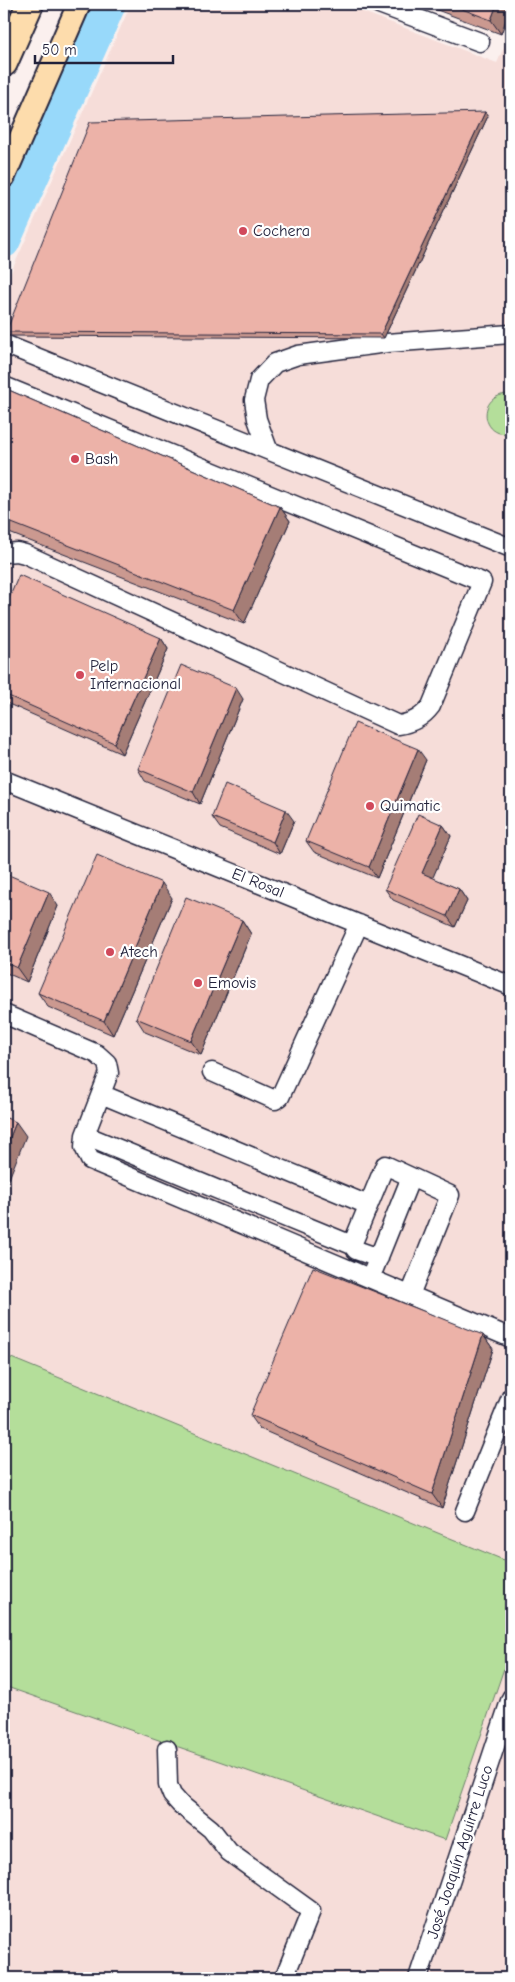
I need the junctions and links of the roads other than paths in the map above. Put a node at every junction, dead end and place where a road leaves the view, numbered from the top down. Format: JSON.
{"nodes":[{"id":1,"x":30,"y":4,"type":"edge"},
{"id":2,"x":79,"y":4,"type":"edge"},
{"id":3,"x":379,"y":4,"type":"edge"},
{"id":4,"x":480,"y":42,"type":"dead end"},
{"id":5,"x":4,"y":63,"type":"edge"},
{"id":6,"x":4,"y":176,"type":"edge"},
{"id":7,"x":511,"y":334,"type":"edge"},
{"id":8,"x":4,"y":344,"type":"edge"},
{"id":9,"x":4,"y":386,"type":"edge"},
{"id":10,"x":268,"y":449,"type":"junction"},
{"id":11,"x":511,"y":548,"type":"edge"},
{"id":12,"x":4,"y":553,"type":"edge"},
{"id":13,"x":4,"y":780,"type":"edge"},
{"id":14,"x":359,"y":924,"type":"junction"},
{"id":15,"x":511,"y":986,"type":"edge"},
{"id":16,"x":4,"y":1014,"type":"edge"},
{"id":17,"x":212,"y":1072,"type":"dead end"},
{"id":18,"x":101,"y":1094,"type":"junction"},
{"id":19,"x":85,"y":1135,"type":"junction"},
{"id":20,"x":411,"y":1177,"type":"junction"},
{"id":21,"x":368,"y":1205,"type":"junction"},
{"id":22,"x":352,"y":1245,"type":"junction"},
{"id":23,"x":379,"y":1258,"type":"junction"},
{"id":24,"x":371,"y":1278,"type":"junction"},
{"id":25,"x":410,"y":1295,"type":"junction"},
{"id":26,"x":511,"y":1338,"type":"edge"},
{"id":27,"x":511,"y":1397,"type":"edge"},
{"id":28,"x":465,"y":1512,"type":"dead end"},
{"id":29,"x":511,"y":1698,"type":"edge"},
{"id":30,"x":166,"y":1749,"type":"dead end"},
{"id":31,"x":284,"y":1978,"type":"edge"},
{"id":32,"x":418,"y":1978,"type":"edge"}],
"edges":[{"from":1,"to":5,"type":"highway"},
{"from":2,"to":6,"type":"main road"},
{"from":3,"to":4,"type":"street"},
{"from":7,"to":10,"type":"street"},
{"from":8,"to":10,"type":"street"},
{"from":9,"to":12,"type":"street"},
{"from":10,"to":11,"type":"street"},
{"from":13,"to":14,"type":"street","name":"El Rosal"},
{"from":14,"to":15,"type":"street","name":"El Rosal"},
{"from":14,"to":17,"type":"street"},
{"from":16,"to":18,"type":"street"},
{"from":18,"to":19,"type":"street"},
{"from":18,"to":21,"type":"street"},
{"from":19,"to":22,"type":"street"},
{"from":19,"to":24,"type":"street"},
{"from":20,"to":21,"type":"street"},
{"from":20,"to":23,"type":"street"},
{"from":20,"to":25,"type":"street"},
{"from":21,"to":22,"type":"street"},
{"from":22,"to":23,"type":"street"},
{"from":23,"to":24,"type":"street"},
{"from":24,"to":25,"type":"street"},
{"from":25,"to":26,"type":"street"},
{"from":27,"to":28,"type":"street"},
{"from":29,"to":32,"type":"street","name":"José Joaquín Aguirre Luco"},
{"from":30,"to":31,"type":"street"}]}
